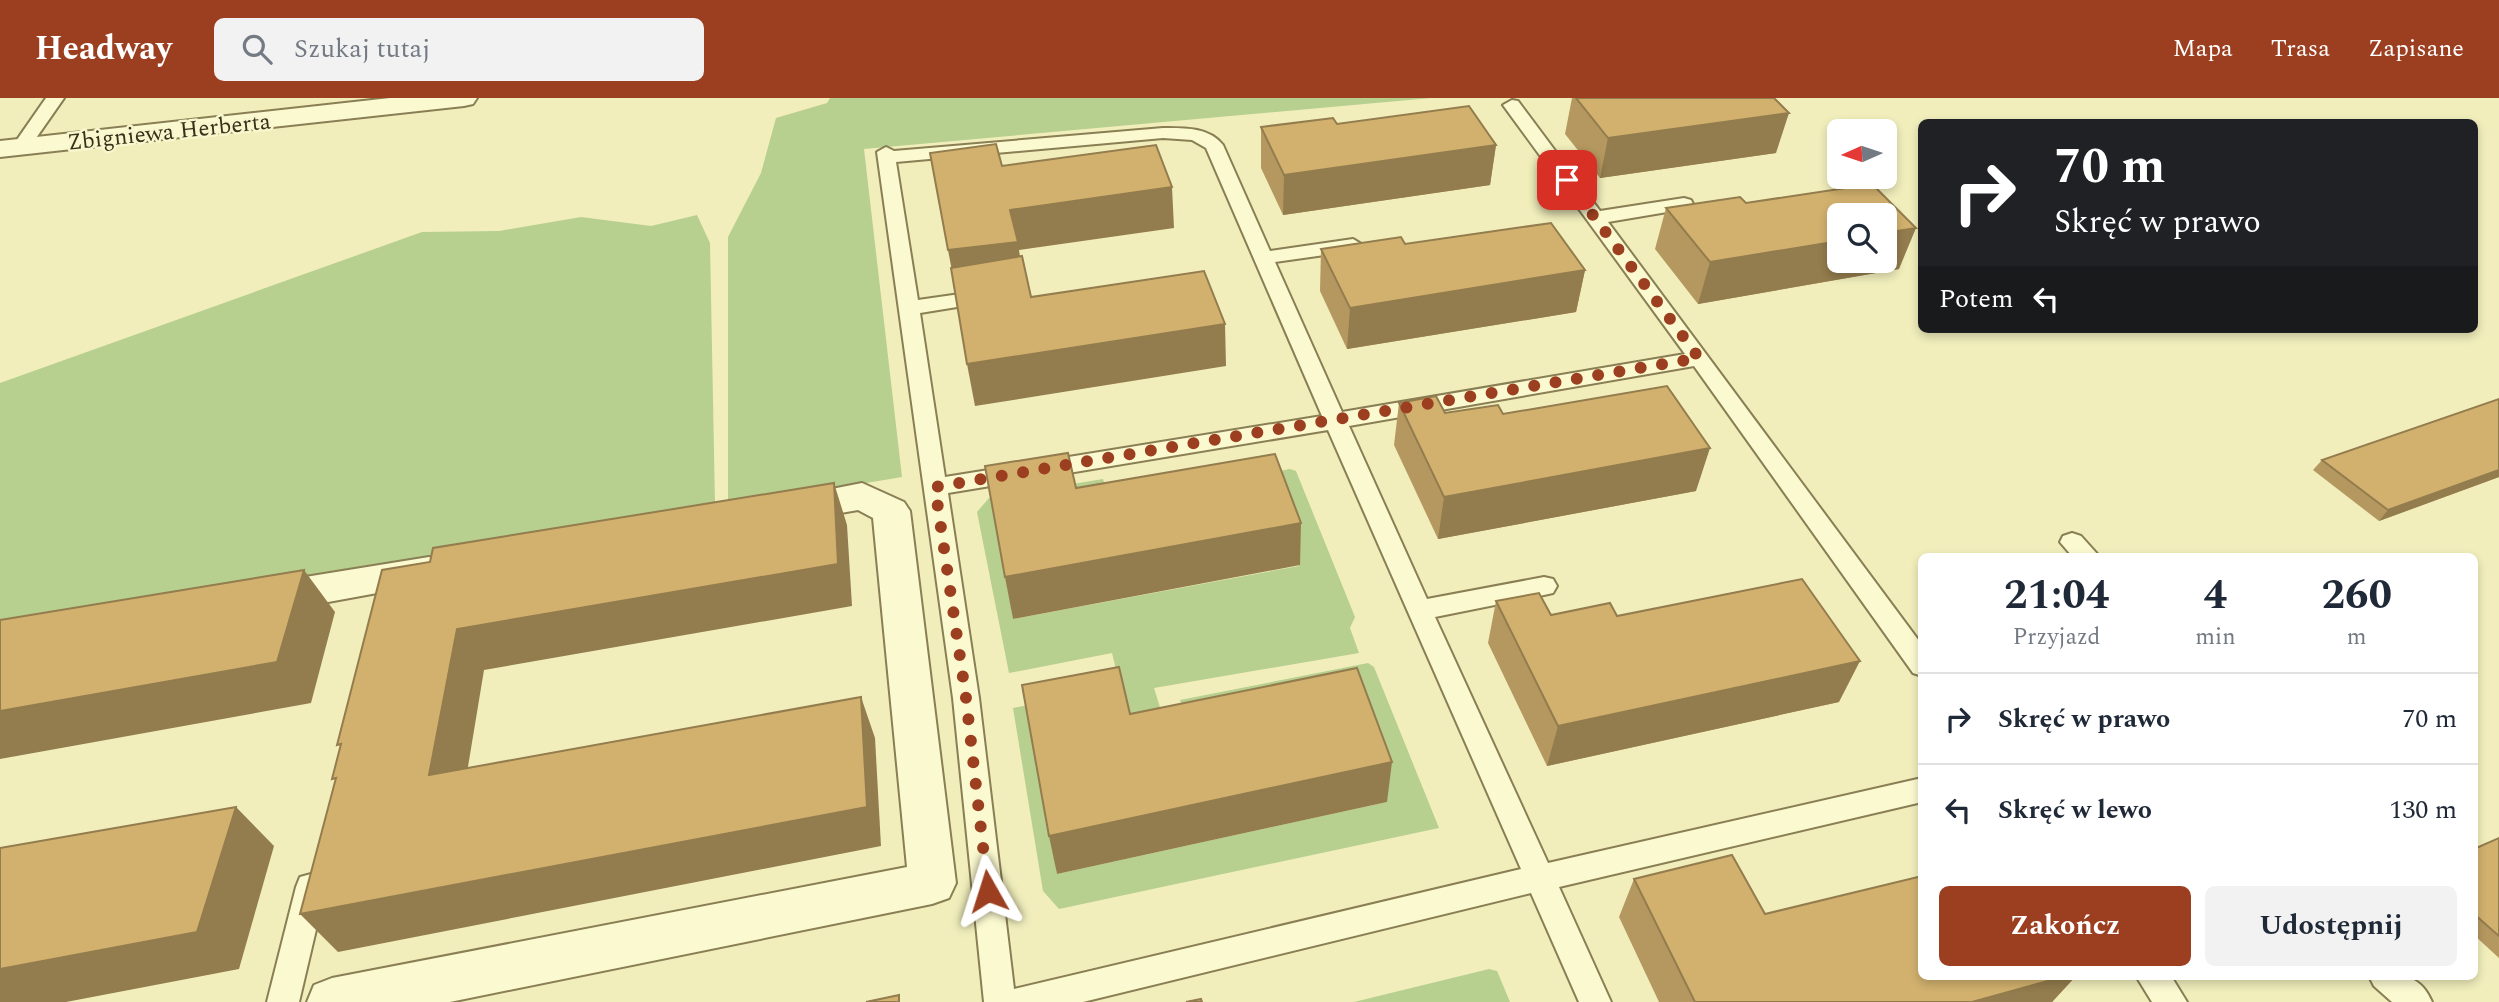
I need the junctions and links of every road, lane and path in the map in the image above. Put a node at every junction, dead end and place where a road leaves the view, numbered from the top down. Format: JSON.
{"nodes":[{"id":1,"x":55,"y":98,"type":"edge"},
{"id":2,"x":464,"y":98,"type":"edge"},
{"id":3,"x":1512,"y":105,"type":"dead end"},
{"id":4,"x":11,"y":148,"type":"edge"},
{"id":5,"x":1684,"y":204,"type":"edge"},
{"id":6,"x":1595,"y":218,"type":"junction"},
{"id":7,"x":1366,"y":243,"type":"edge"},
{"id":8,"x":1264,"y":258,"type":"junction"},
{"id":9,"x":1008,"y":293,"type":"edge"},
{"id":10,"x":909,"y":308,"type":"junction"},
{"id":11,"x":1699,"y":358,"type":"junction"},
{"id":12,"x":1335,"y":421,"type":"junction"},
{"id":13,"x":935,"y":487,"type":"junction"},
{"id":14,"x":753,"y":515,"type":"edge"},
{"id":15,"x":466,"y":564,"type":"edge"},
{"id":16,"x":1544,"y":586,"type":"dead end"},
{"id":17,"x":233,"y":604,"type":"edge"},
{"id":18,"x":1420,"y":610,"type":"junction"},
{"id":19,"x":1918,"y":660,"type":"edge"},
{"id":20,"x":1918,"y":791,"type":"edge"},
{"id":21,"x":318,"y":856,"type":"edge"},
{"id":22,"x":1540,"y":877,"type":"junction"},
{"id":23,"x":2155,"y":980,"type":"edge"},
{"id":24,"x":2390,"y":980,"type":"edge"},
{"id":25,"x":284,"y":1002,"type":"edge"},
{"id":26,"x":332,"y":1002,"type":"edge"},
{"id":27,"x":1000,"y":1002,"type":"edge"},
{"id":28,"x":1020,"y":1002,"type":"edge"},
{"id":29,"x":1595,"y":1002,"type":"edge"},
{"id":30,"x":2171,"y":1002,"type":"edge"},
{"id":31,"x":2416,"y":1002,"type":"edge"}],
"edges":[{"from":1,"to":4,"type":"lane"},
{"from":2,"to":4,"type":"street","name":"Zbigniewa Herberta"},
{"from":3,"to":6,"type":"lane"},
{"from":5,"to":6,"type":"lane"},
{"from":6,"to":11,"type":"lane"},
{"from":7,"to":8,"type":"lane"},
{"from":8,"to":10,"type":"lane"},
{"from":8,"to":12,"type":"lane"},
{"from":9,"to":10,"type":"lane"},
{"from":10,"to":13,"type":"lane"},
{"from":11,"to":12,"type":"lane"},
{"from":11,"to":19,"type":"lane"},
{"from":12,"to":13,"type":"lane"},
{"from":12,"to":18,"type":"lane"},
{"from":13,"to":27,"type":"lane"},
{"from":14,"to":26,"type":"street"},
{"from":15,"to":17,"type":"street"},
{"from":16,"to":18,"type":"lane"},
{"from":18,"to":22,"type":"lane"},
{"from":20,"to":22,"type":"lane"},
{"from":21,"to":25,"type":"lane"},
{"from":22,"to":28,"type":"lane"},
{"from":22,"to":29,"type":"lane"},
{"from":23,"to":30,"type":"lane"},
{"from":24,"to":31,"type":"lane"}]}
